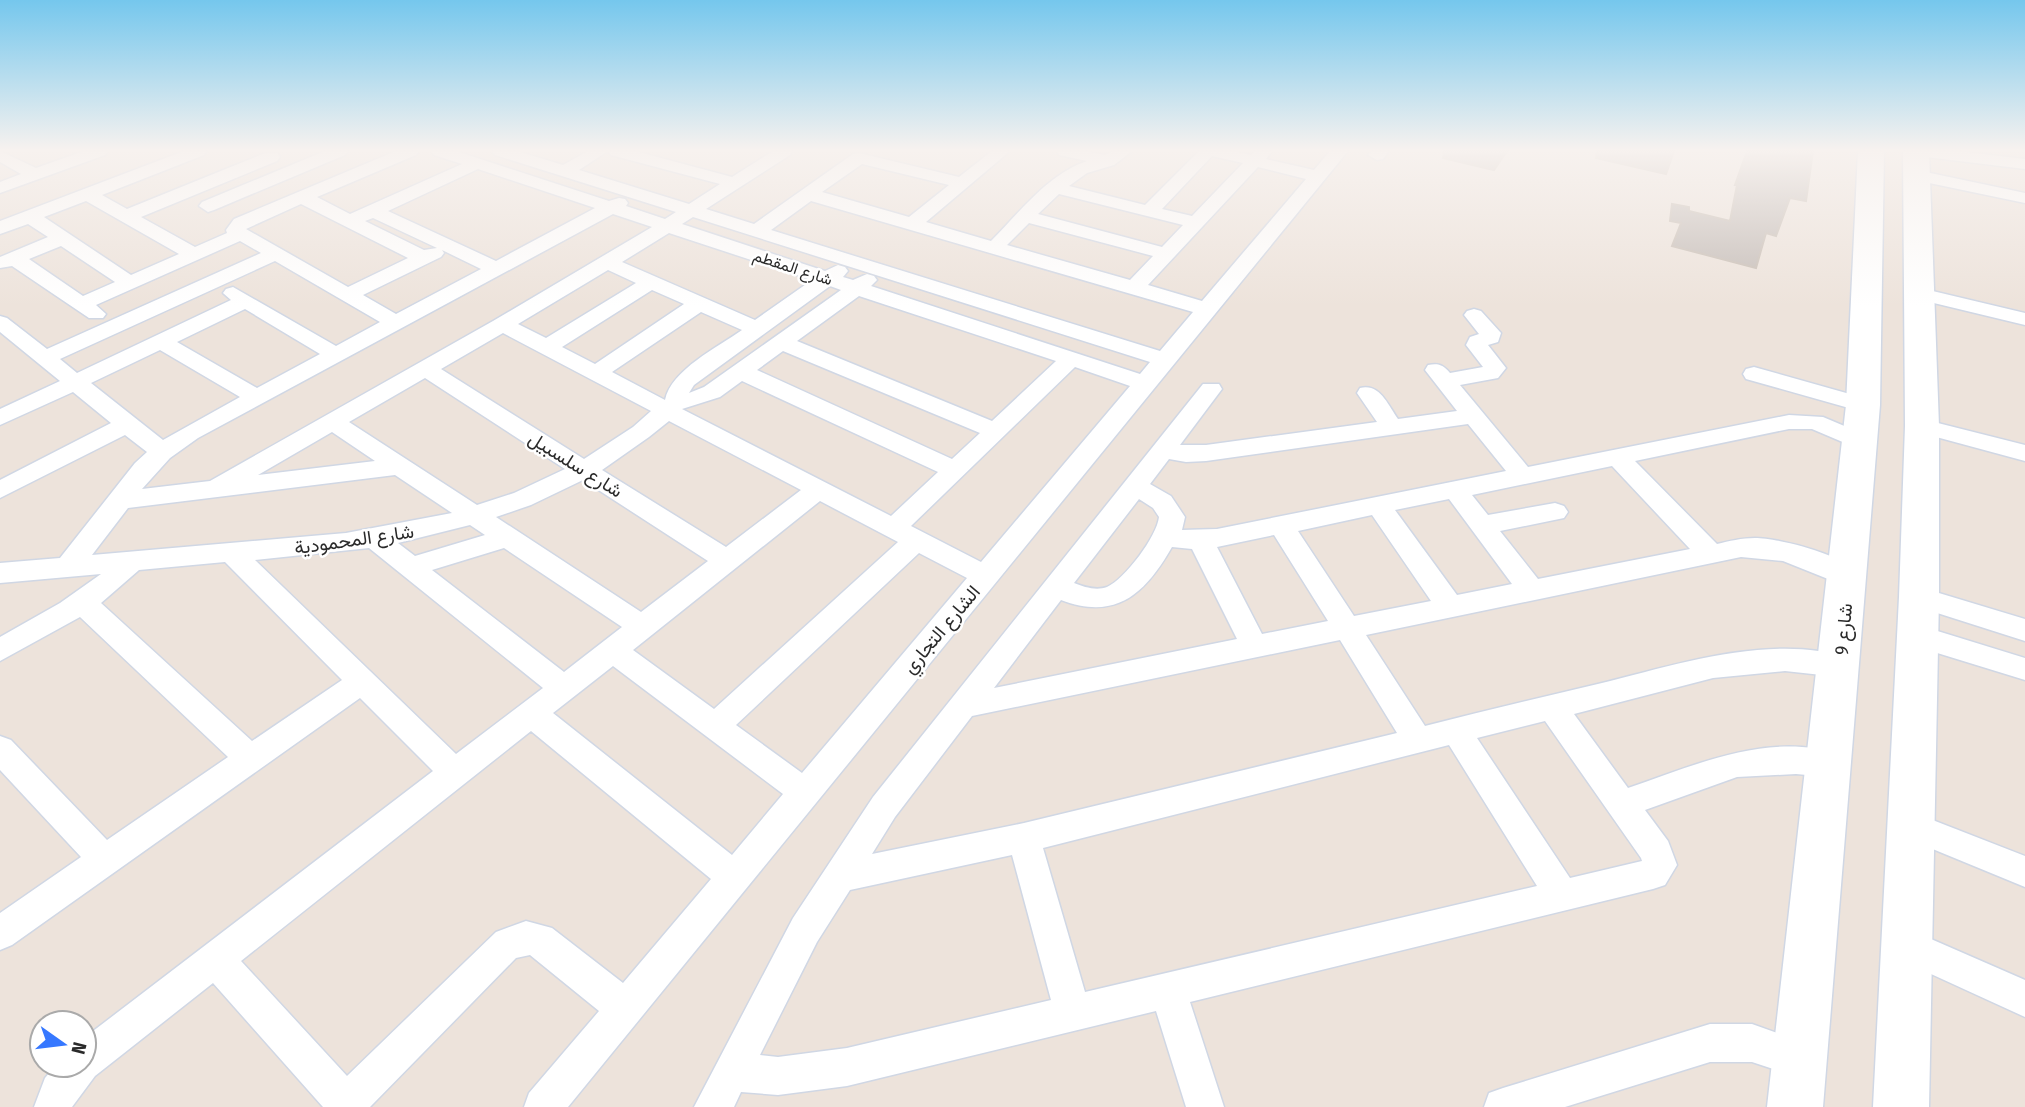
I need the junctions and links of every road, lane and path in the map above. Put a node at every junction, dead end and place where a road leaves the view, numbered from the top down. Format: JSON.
{"nodes":[{"id":1,"x":64,"y":203,"type":"edge"},
{"id":2,"x":102,"y":203,"type":"edge"},
{"id":3,"x":158,"y":203,"type":"edge"},
{"id":4,"x":201,"y":203,"type":"edge"},
{"id":5,"x":216,"y":203,"type":"edge"},
{"id":6,"x":291,"y":203,"type":"edge"},
{"id":7,"x":313,"y":203,"type":"edge"},
{"id":8,"x":392,"y":203,"type":"edge"},
{"id":9,"x":598,"y":203,"type":"edge"},
{"id":10,"x":619,"y":203,"type":"edge"},
{"id":11,"x":667,"y":203,"type":"edge"},
{"id":12,"x":706,"y":203,"type":"edge"},
{"id":13,"x":796,"y":203,"type":"edge"},
{"id":14,"x":838,"y":203,"type":"edge"},
{"id":15,"x":938,"y":203,"type":"edge"},
{"id":16,"x":1042,"y":203,"type":"edge"},
{"id":17,"x":1116,"y":203,"type":"edge"},
{"id":18,"x":1157,"y":203,"type":"edge"},
{"id":19,"x":1215,"y":203,"type":"edge"},
{"id":20,"x":1296,"y":203,"type":"edge"},
{"id":21,"x":1869,"y":203,"type":"edge"},
{"id":22,"x":1918,"y":203,"type":"edge"},
{"id":23,"x":208,"y":206,"type":"junction"},
{"id":24,"x":611,"y":207,"type":"junction"},
{"id":25,"x":374,"y":211,"type":"junction"},
{"id":26,"x":693,"y":211,"type":"junction"},
{"id":27,"x":1149,"y":211,"type":"junction"},
{"id":28,"x":29,"y":216,"type":"junction"},
{"id":29,"x":126,"y":216,"type":"junction"},
{"id":30,"x":1027,"y":217,"type":"junction"},
{"id":31,"x":350,"y":221,"type":"junction"},
{"id":32,"x":1196,"y":223,"type":"junction"},
{"id":33,"x":912,"y":224,"type":"junction"},
{"id":34,"x":668,"y":226,"type":"junction"},
{"id":35,"x":0,"y":228,"type":"edge"},
{"id":36,"x":240,"y":229,"type":"junction"},
{"id":37,"x":757,"y":231,"type":"junction"},
{"id":38,"x":63,"y":239,"type":"junction"},
{"id":39,"x":448,"y":246,"type":"junction"},
{"id":40,"x":994,"y":248,"type":"junction"},
{"id":41,"x":276,"y":253,"type":"junction"},
{"id":42,"x":193,"y":254,"type":"junction"},
{"id":43,"x":1167,"y":254,"type":"junction"},
{"id":44,"x":424,"y":258,"type":"junction"},
{"id":45,"x":7,"y":261,"type":"edge"},
{"id":46,"x":851,"y":261,"type":"junction"},
{"id":47,"x":608,"y":263,"type":"junction"},
{"id":48,"x":497,"y":269,"type":"junction"},
{"id":49,"x":880,"y":270,"type":"junction"},
{"id":50,"x":827,"y":278,"type":"junction"},
{"id":51,"x":129,"y":282,"type":"junction"},
{"id":52,"x":214,"y":282,"type":"junction"},
{"id":53,"x":651,"y":282,"type":"junction"},
{"id":54,"x":856,"y":288,"type":"junction"},
{"id":55,"x":1134,"y":288,"type":"junction"},
{"id":56,"x":1920,"y":294,"type":"junction"},
{"id":57,"x":347,"y":295,"type":"junction"},
{"id":58,"x":246,"y":301,"type":"junction"},
{"id":59,"x":81,"y":304,"type":"junction"},
{"id":60,"x":699,"y":304,"type":"junction"},
{"id":61,"x":1207,"y":309,"type":"junction"},
{"id":62,"x":1474,"y":315,"type":"dead end"},
{"id":63,"x":2025,"y":319,"type":"edge"},
{"id":64,"x":0,"y":322,"type":"edge"},
{"id":65,"x":396,"y":323,"type":"junction"},
{"id":66,"x":502,"y":324,"type":"junction"},
{"id":67,"x":115,"y":327,"type":"junction"},
{"id":68,"x":757,"y":329,"type":"junction"},
{"id":69,"x":161,"y":342,"type":"junction"},
{"id":70,"x":781,"y":342,"type":"junction"},
{"id":71,"x":547,"y":347,"type":"junction"},
{"id":72,"x":336,"y":355,"type":"junction"},
{"id":73,"x":45,"y":358,"type":"junction"},
{"id":74,"x":1071,"y":359,"type":"junction"},
{"id":75,"x":1164,"y":360,"type":"junction"},
{"id":76,"x":424,"y":368,"type":"junction"},
{"id":77,"x":740,"y":371,"type":"junction"},
{"id":78,"x":596,"y":373,"type":"junction"},
{"id":79,"x":1754,"y":374,"type":"dead end"},
{"id":80,"x":75,"y":383,"type":"junction"},
{"id":81,"x":1145,"y":383,"type":"junction"},
{"id":82,"x":1212,"y":389,"type":"dead end"},
{"id":83,"x":1368,"y":393,"type":"dead end"},
{"id":84,"x":257,"y":397,"type":"junction"},
{"id":85,"x":671,"y":406,"type":"junction"},
{"id":86,"x":1473,"y":416,"type":"junction"},
{"id":87,"x":0,"y":418,"type":"edge"},
{"id":88,"x":332,"y":421,"type":"junction"},
{"id":89,"x":1862,"y":423,"type":"junction"},
{"id":90,"x":127,"y":424,"type":"junction"},
{"id":91,"x":1922,"y":426,"type":"junction"},
{"id":92,"x":1392,"y":427,"type":"junction"},
{"id":93,"x":996,"y":431,"type":"junction"},
{"id":94,"x":1164,"y":450,"type":"junction"},
{"id":95,"x":162,"y":452,"type":"junction"},
{"id":96,"x":2025,"y":453,"type":"edge"},
{"id":97,"x":1616,"y":456,"type":"junction"},
{"id":98,"x":400,"y":466,"type":"junction"},
{"id":99,"x":584,"y":470,"type":"junction"},
{"id":100,"x":955,"y":470,"type":"junction"},
{"id":101,"x":1522,"y":475,"type":"junction"},
{"id":102,"x":1135,"y":487,"type":"junction"},
{"id":103,"x":819,"y":489,"type":"junction"},
{"id":104,"x":1454,"y":489,"type":"junction"},
{"id":105,"x":0,"y":490,"type":"edge"},
{"id":106,"x":211,"y":491,"type":"junction"},
{"id":107,"x":120,"y":500,"type":"junction"},
{"id":108,"x":1378,"y":505,"type":"junction"},
{"id":109,"x":1555,"y":512,"type":"dead end"},
{"id":110,"x":473,"y":516,"type":"junction"},
{"id":111,"x":1281,"y":525,"type":"junction"},
{"id":112,"x":1481,"y":525,"type":"junction"},
{"id":113,"x":905,"y":534,"type":"junction"},
{"id":114,"x":1166,"y":537,"type":"junction"},
{"id":115,"x":506,"y":538,"type":"junction"},
{"id":116,"x":375,"y":539,"type":"junction"},
{"id":117,"x":1200,"y":540,"type":"junction"},
{"id":118,"x":232,"y":553,"type":"junction"},
{"id":119,"x":1711,"y":554,"type":"junction"},
{"id":120,"x":132,"y":561,"type":"junction"},
{"id":121,"x":728,"y":561,"type":"junction"},
{"id":122,"x":68,"y":567,"type":"junction"},
{"id":123,"x":410,"y":567,"type":"junction"},
{"id":124,"x":0,"y":573,"type":"edge"},
{"id":125,"x":985,"y":576,"type":"junction"},
{"id":126,"x":1848,"y":577,"type":"junction"},
{"id":127,"x":1057,"y":587,"type":"junction"},
{"id":128,"x":1531,"y":590,"type":"junction"},
{"id":129,"x":83,"y":603,"type":"junction"},
{"id":130,"x":1450,"y":607,"type":"junction"},
{"id":131,"x":1919,"y":616,"type":"junction"},
{"id":132,"x":642,"y":627,"type":"junction"},
{"id":133,"x":1347,"y":628,"type":"junction"},
{"id":134,"x":2025,"y":630,"type":"edge"},
{"id":135,"x":1255,"y":647,"type":"junction"},
{"id":136,"x":0,"y":650,"type":"edge"},
{"id":137,"x":612,"y":650,"type":"junction"},
{"id":138,"x":1840,"y":666,"type":"junction"},
{"id":139,"x":2025,"y":669,"type":"edge"},
{"id":140,"x":362,"y":681,"type":"junction"},
{"id":141,"x":564,"y":688,"type":"junction"},
{"id":142,"x":963,"y":706,"type":"junction"},
{"id":143,"x":1552,"y":707,"type":"junction"},
{"id":144,"x":531,"y":713,"type":"junction"},
{"id":145,"x":716,"y":725,"type":"junction"},
{"id":146,"x":1456,"y":731,"type":"junction"},
{"id":147,"x":1418,"y":740,"type":"junction"},
{"id":148,"x":0,"y":748,"type":"edge"},
{"id":149,"x":250,"y":759,"type":"junction"},
{"id":150,"x":1829,"y":765,"type":"junction"},
{"id":151,"x":455,"y":773,"type":"junction"},
{"id":152,"x":804,"y":792,"type":"junction"},
{"id":153,"x":1622,"y":804,"type":"junction"},
{"id":154,"x":1912,"y":826,"type":"junction"},
{"id":155,"x":1024,"y":838,"type":"junction"},
{"id":156,"x":105,"y":860,"type":"junction"},
{"id":157,"x":2025,"y":872,"type":"edge"},
{"id":158,"x":734,"y":877,"type":"junction"},
{"id":159,"x":837,"y":877,"type":"junction"},
{"id":160,"x":1562,"y":896,"type":"junction"},
{"id":161,"x":0,"y":933,"type":"edge"},
{"id":162,"x":1908,"y":946,"type":"junction"},
{"id":163,"x":215,"y":959,"type":"junction"},
{"id":164,"x":1168,"y":989,"type":"junction"},
{"id":165,"x":2025,"y":999,"type":"edge"},
{"id":166,"x":625,"y":1008,"type":"junction"},
{"id":167,"x":1073,"y":1012,"type":"junction"},
{"id":168,"x":98,"y":1050,"type":"edge"},
{"id":169,"x":1800,"y":1059,"type":"junction"},
{"id":170,"x":732,"y":1072,"type":"junction"},
{"id":171,"x":70,"y":1079,"type":"edge"},
{"id":172,"x":344,"y":1106,"type":"edge"},
{"id":173,"x":53,"y":1107,"type":"edge"},
{"id":174,"x":543,"y":1107,"type":"edge"},
{"id":175,"x":713,"y":1107,"type":"edge"},
{"id":176,"x":1205,"y":1107,"type":"edge"},
{"id":177,"x":1503,"y":1107,"type":"edge"},
{"id":178,"x":1795,"y":1107,"type":"edge"},
{"id":179,"x":1901,"y":1107,"type":"edge"}],
"edges":[{"from":1,"to":28,"type":"street"},
{"from":2,"to":29,"type":"street"},
{"from":3,"to":29,"type":"street"},
{"from":4,"to":23,"type":"street"},
{"from":5,"to":23,"type":"street"},
{"from":6,"to":36,"type":"street"},
{"from":7,"to":31,"type":"street"},
{"from":8,"to":25,"type":"street"},
{"from":9,"to":24,"type":"street","name":"شارع المقطم"},
{"from":10,"to":24,"type":"street"},
{"from":11,"to":26,"type":"street","name":"شارع المقطم"},
{"from":12,"to":26,"type":"street"},
{"from":13,"to":37,"type":"street"},
{"from":14,"to":33,"type":"street"},
{"from":15,"to":33,"type":"street"},
{"from":16,"to":30,"type":"street"},
{"from":17,"to":27,"type":"street"},
{"from":18,"to":27,"type":"street"},
{"from":19,"to":32,"type":"street"},
{"from":20,"to":61,"type":"street","name":"الشارع التجاري"},
{"from":21,"to":89,"type":"main road","name":"شارع 9"},
{"from":22,"to":56,"type":"main road"},
{"from":23,"to":36,"type":"street"},
{"from":24,"to":34,"type":"street","name":"شارع المقطم"},
{"from":24,"to":48,"type":"street"},
{"from":25,"to":31,"type":"street"},
{"from":25,"to":39,"type":"street"},
{"from":26,"to":34,"type":"street"},
{"from":26,"to":37,"type":"street","name":"شارع المقطم"},
{"from":27,"to":32,"type":"street"},
{"from":28,"to":35,"type":"street"},
{"from":28,"to":38,"type":"street"},
{"from":29,"to":42,"type":"street"},
{"from":30,"to":40,"type":"street"},
{"from":30,"to":43,"type":"street"},
{"from":31,"to":44,"type":"street"},
{"from":32,"to":43,"type":"street"},
{"from":33,"to":40,"type":"street"},
{"from":34,"to":47,"type":"street"},
{"from":34,"to":50,"type":"street","name":"شارع المقطم"},
{"from":36,"to":41,"type":"street"},
{"from":36,"to":42,"type":"street"},
{"from":37,"to":46,"type":"street","name":"شارع المقطم"},
{"from":38,"to":45,"type":"street"},
{"from":38,"to":51,"type":"street"},
{"from":39,"to":44,"type":"street"},
{"from":39,"to":48,"type":"street"},
{"from":40,"to":55,"type":"street"},
{"from":41,"to":52,"type":"street"},
{"from":41,"to":57,"type":"street"},
{"from":42,"to":51,"type":"street"},
{"from":43,"to":55,"type":"street"},
{"from":44,"to":57,"type":"street"},
{"from":45,"to":59,"type":"street"},
{"from":46,"to":49,"type":"street","name":"شارع المقطم"},
{"from":46,"to":50,"type":"street"},
{"from":47,"to":53,"type":"street"},
{"from":47,"to":66,"type":"street"},
{"from":48,"to":65,"type":"street"},
{"from":49,"to":54,"type":"street"},
{"from":49,"to":75,"type":"street","name":"شارع المقطم"},
{"from":50,"to":54,"type":"street","name":"شارع المقطم"},
{"from":50,"to":68,"type":"street"},
{"from":51,"to":59,"type":"street"},
{"from":52,"to":58,"type":"street"},
{"from":52,"to":67,"type":"street"},
{"from":53,"to":60,"type":"street"},
{"from":53,"to":71,"type":"street"},
{"from":54,"to":70,"type":"street"},
{"from":54,"to":74,"type":"street","name":"شارع المقطم"},
{"from":55,"to":61,"type":"street"},
{"from":56,"to":63,"type":"street"},
{"from":56,"to":91,"type":"main road"},
{"from":57,"to":65,"type":"street"},
{"from":58,"to":69,"type":"street"},
{"from":58,"to":72,"type":"street"},
{"from":59,"to":67,"type":"street"},
{"from":60,"to":68,"type":"street"},
{"from":60,"to":78,"type":"street"},
{"from":61,"to":75,"type":"street","name":"الشارع التجاري"},
{"from":62,"to":86,"type":"street"},
{"from":64,"to":73,"type":"street"},
{"from":65,"to":72,"type":"street"},
{"from":66,"to":71,"type":"street"},
{"from":66,"to":76,"type":"street"},
{"from":67,"to":73,"type":"street"},
{"from":68,"to":85,"type":"street"},
{"from":69,"to":80,"type":"street"},
{"from":69,"to":84,"type":"street"},
{"from":70,"to":77,"type":"street"},
{"from":70,"to":93,"type":"street"},
{"from":71,"to":78,"type":"street"},
{"from":72,"to":84,"type":"street"},
{"from":73,"to":80,"type":"street"},
{"from":74,"to":81,"type":"street","name":"شارع المقطم"},
{"from":74,"to":93,"type":"street"},
{"from":75,"to":81,"type":"street","name":"الشارع التجاري"},
{"from":76,"to":88,"type":"street"},
{"from":76,"to":99,"type":"street","name":"شارع سلسبيل"},
{"from":77,"to":85,"type":"street"},
{"from":77,"to":100,"type":"street"},
{"from":78,"to":85,"type":"street"},
{"from":79,"to":89,"type":"street"},
{"from":80,"to":87,"type":"street"},
{"from":80,"to":90,"type":"street"},
{"from":81,"to":125,"type":"street","name":"الشارع التجاري"},
{"from":82,"to":94,"type":"street"},
{"from":83,"to":92,"type":"street"},
{"from":84,"to":95,"type":"street"},
{"from":85,"to":99,"type":"street","name":"شارع المحمودية"},
{"from":85,"to":103,"type":"street"},
{"from":86,"to":92,"type":"street"},
{"from":86,"to":101,"type":"street"},
{"from":88,"to":98,"type":"street"},
{"from":88,"to":106,"type":"street"},
{"from":89,"to":97,"type":"street"},
{"from":89,"to":126,"type":"main road","name":"شارع 9"},
{"from":90,"to":95,"type":"street"},
{"from":90,"to":105,"type":"street"},
{"from":91,"to":96,"type":"street"},
{"from":91,"to":131,"type":"main road"},
{"from":92,"to":94,"type":"street"},
{"from":93,"to":100,"type":"street"},
{"from":94,"to":102,"type":"street"},
{"from":95,"to":107,"type":"street"},
{"from":97,"to":101,"type":"street"},
{"from":97,"to":119,"type":"street"},
{"from":98,"to":106,"type":"street"},
{"from":98,"to":110,"type":"street"},
{"from":99,"to":110,"type":"street","name":"شارع المحمودية"},
{"from":99,"to":121,"type":"street","name":"شارع سلسبيل"},
{"from":100,"to":113,"type":"street"},
{"from":101,"to":104,"type":"street"},
{"from":102,"to":114,"type":"street"},
{"from":102,"to":127,"type":"street"},
{"from":103,"to":113,"type":"street"},
{"from":103,"to":121,"type":"street"},
{"from":104,"to":108,"type":"street"},
{"from":104,"to":112,"type":"street"},
{"from":106,"to":107,"type":"street"},
{"from":107,"to":122,"type":"street"},
{"from":108,"to":111,"type":"street"},
{"from":108,"to":130,"type":"street"},
{"from":109,"to":112,"type":"street"},
{"from":110,"to":115,"type":"street"},
{"from":110,"to":116,"type":"street","name":"شارع المحمودية"},
{"from":111,"to":117,"type":"street"},
{"from":111,"to":133,"type":"street"},
{"from":112,"to":128,"type":"street"},
{"from":113,"to":125,"type":"street"},
{"from":113,"to":145,"type":"street"},
{"from":114,"to":117,"type":"street"},
{"from":114,"to":127,"type":"street"},
{"from":115,"to":123,"type":"street"},
{"from":115,"to":132,"type":"street"},
{"from":116,"to":118,"type":"street","name":"شارع المحمودية"},
{"from":116,"to":123,"type":"street"},
{"from":117,"to":135,"type":"street"},
{"from":118,"to":120,"type":"street","name":"شارع المحمودية"},
{"from":118,"to":140,"type":"street"},
{"from":119,"to":126,"type":"street"},
{"from":119,"to":128,"type":"street"},
{"from":120,"to":122,"type":"street","name":"شارع المحمودية"},
{"from":120,"to":129,"type":"street"},
{"from":121,"to":132,"type":"street"},
{"from":122,"to":124,"type":"street","name":"شارع المحمودية"},
{"from":123,"to":141,"type":"street"},
{"from":125,"to":152,"type":"street","name":"الشارع التجاري"},
{"from":126,"to":138,"type":"main road","name":"شارع 9"},
{"from":127,"to":142,"type":"street"},
{"from":128,"to":130,"type":"street"},
{"from":129,"to":136,"type":"street"},
{"from":129,"to":149,"type":"street"},
{"from":130,"to":133,"type":"street"},
{"from":131,"to":134,"type":"street"},
{"from":131,"to":139,"type":"street"},
{"from":131,"to":154,"type":"main road"},
{"from":132,"to":137,"type":"street"},
{"from":133,"to":135,"type":"street"},
{"from":133,"to":147,"type":"street"},
{"from":135,"to":142,"type":"street"},
{"from":137,"to":141,"type":"street"},
{"from":137,"to":145,"type":"street"},
{"from":138,"to":143,"type":"street"},
{"from":138,"to":150,"type":"main road","name":"شارع 9"},
{"from":140,"to":149,"type":"street"},
{"from":140,"to":151,"type":"street"},
{"from":141,"to":144,"type":"street"},
{"from":142,"to":159,"type":"street"},
{"from":143,"to":146,"type":"street"},
{"from":143,"to":153,"type":"street"},
{"from":144,"to":151,"type":"street"},
{"from":144,"to":158,"type":"street"},
{"from":145,"to":152,"type":"street"},
{"from":146,"to":147,"type":"street"},
{"from":146,"to":160,"type":"street"},
{"from":147,"to":155,"type":"street"},
{"from":148,"to":156,"type":"street"},
{"from":149,"to":156,"type":"street"},
{"from":150,"to":153,"type":"street"},
{"from":150,"to":169,"type":"main road","name":"شارع 9"},
{"from":151,"to":163,"type":"street"},
{"from":152,"to":158,"type":"street","name":"الشارع التجاري"},
{"from":153,"to":160,"type":"street"},
{"from":154,"to":157,"type":"street"},
{"from":154,"to":162,"type":"main road"},
{"from":155,"to":159,"type":"street"},
{"from":155,"to":167,"type":"street"},
{"from":156,"to":161,"type":"street"},
{"from":158,"to":166,"type":"street","name":"الشارع التجاري"},
{"from":159,"to":170,"type":"street"},
{"from":160,"to":164,"type":"street"},
{"from":162,"to":165,"type":"street"},
{"from":162,"to":179,"type":"main road"},
{"from":163,"to":168,"type":"street"},
{"from":163,"to":172,"type":"street"},
{"from":164,"to":167,"type":"street"},
{"from":164,"to":176,"type":"street"},
{"from":166,"to":172,"type":"street"},
{"from":166,"to":174,"type":"street","name":"الشارع التجاري"},
{"from":167,"to":170,"type":"street"},
{"from":169,"to":177,"type":"street"},
{"from":169,"to":178,"type":"main road","name":"شارع 9"},
{"from":170,"to":175,"type":"street"},
{"from":171,"to":173,"type":"street"}]}
